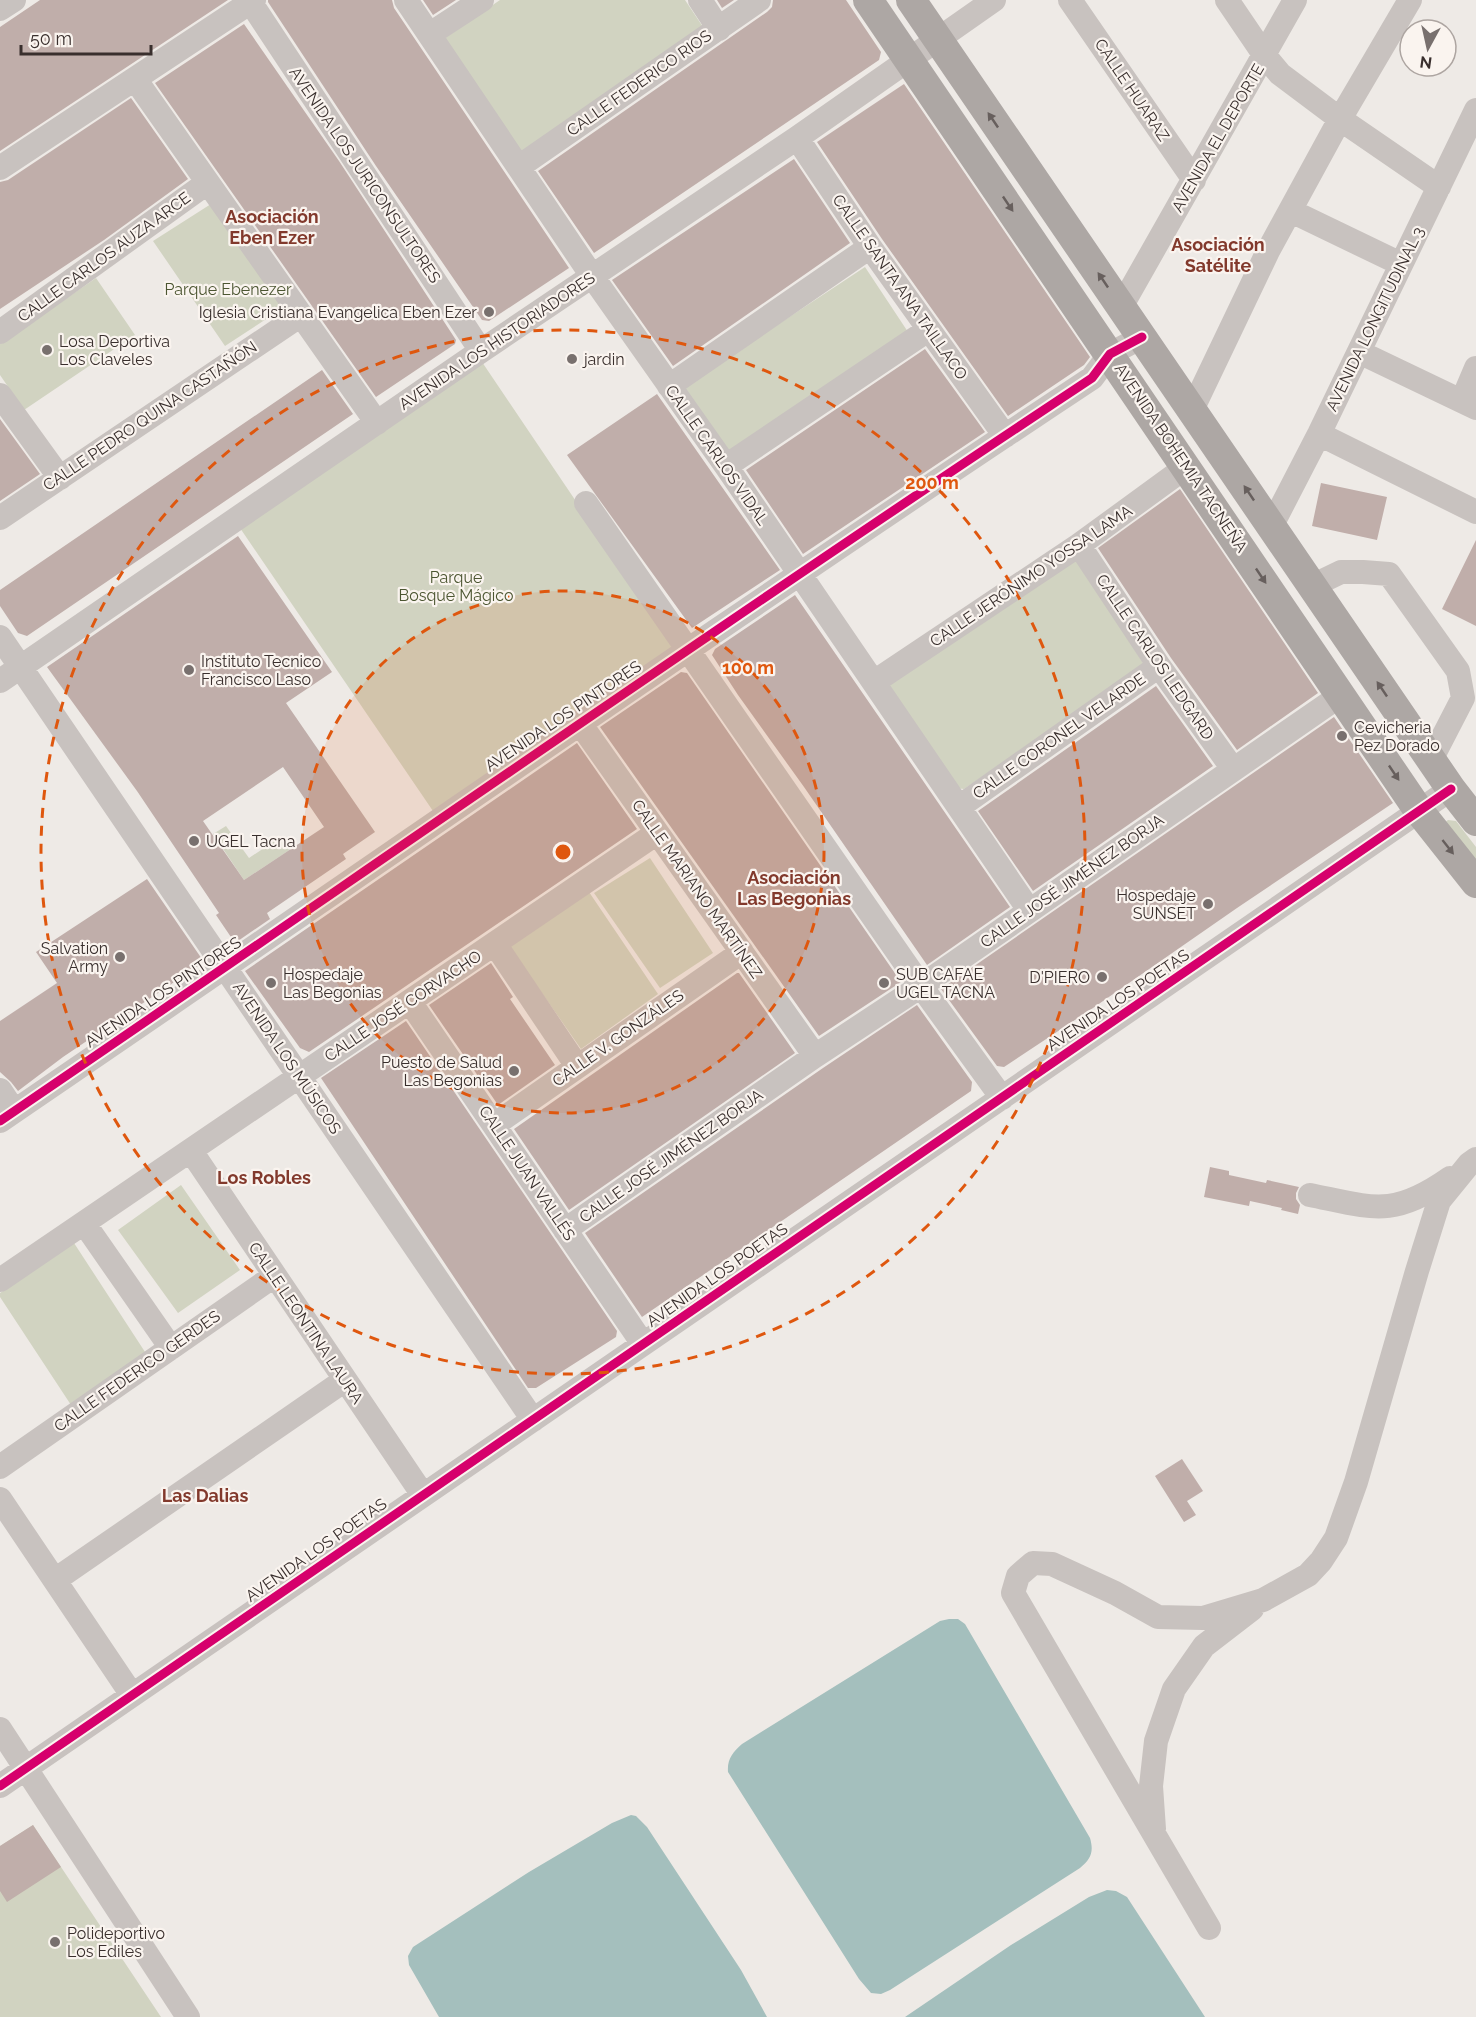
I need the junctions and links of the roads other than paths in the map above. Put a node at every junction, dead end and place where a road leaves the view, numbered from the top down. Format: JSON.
{"nodes":[{"id":1,"x":14,"y":0,"type":"edge"},
{"id":2,"x":406,"y":0,"type":"edge"},
{"id":3,"x":482,"y":0,"type":"edge"},
{"id":4,"x":700,"y":0,"type":"edge"},
{"id":5,"x":759,"y":0,"type":"edge"},
{"id":6,"x":868,"y":0,"type":"edge"},
{"id":7,"x":911,"y":0,"type":"edge"},
{"id":8,"x":994,"y":0,"type":"edge"},
{"id":9,"x":1070,"y":0,"type":"edge"},
{"id":10,"x":1227,"y":0,"type":"edge"},
{"id":11,"x":1295,"y":0,"type":"edge"},
{"id":12,"x":1410,"y":0,"type":"edge"},
{"id":13,"x":251,"y":1,"type":"edge"},
{"id":14,"x":0,"y":9,"type":"edge"},
{"id":15,"x":718,"y":28,"type":"junction"},
{"id":16,"x":430,"y":34,"type":"junction"},
{"id":17,"x":937,"y":39,"type":"junction"},
{"id":18,"x":1265,"y":56,"type":"junction"},
{"id":19,"x":909,"y":60,"type":"junction"},
{"id":20,"x":135,"y":79,"type":"junction"},
{"id":21,"x":1476,"y":112,"type":"edge"},
{"id":22,"x":1340,"y":118,"type":"junction"},
{"id":23,"x":797,"y":138,"type":"junction"},
{"id":24,"x":520,"y":166,"type":"junction"},
{"id":25,"x":0,"y":168,"type":"edge"},
{"id":26,"x":1194,"y":180,"type":"junction"},
{"id":27,"x":207,"y":183,"type":"junction"},
{"id":28,"x":1439,"y":187,"type":"junction"},
{"id":29,"x":1291,"y":211,"type":"junction"},
{"id":30,"x":870,"y":247,"type":"junction"},
{"id":31,"x":1401,"y":264,"type":"junction"},
{"id":32,"x":592,"y":276,"type":"junction"},
{"id":33,"x":1121,"y":307,"type":"junction"},
{"id":34,"x":301,"y":315,"type":"junction"},
{"id":35,"x":928,"y":330,"type":"junction"},
{"id":36,"x":0,"y":332,"type":"edge"},
{"id":37,"x":1142,"y":337,"type":"junction"},
{"id":38,"x":481,"y":351,"type":"junction"},
{"id":39,"x":1359,"y":352,"type":"junction"},
{"id":40,"x":1110,"y":354,"type":"junction"},
{"id":41,"x":1476,"y":368,"type":"edge"},
{"id":42,"x":669,"y":386,"type":"junction"},
{"id":43,"x":0,"y":395,"type":"edge"},
{"id":44,"x":1469,"y":404,"type":"edge"},
{"id":45,"x":1192,"y":410,"type":"junction"},
{"id":46,"x":377,"y":423,"type":"junction"},
{"id":47,"x":1319,"y":434,"type":"junction"},
{"id":48,"x":1005,"y":436,"type":"junction"},
{"id":49,"x":726,"y":466,"type":"junction"},
{"id":50,"x":1186,"y":467,"type":"junction"},
{"id":51,"x":60,"y":478,"type":"junction"},
{"id":52,"x":586,"y":503,"type":"dead end"},
{"id":53,"x":1476,"y":512,"type":"edge"},
{"id":54,"x":0,"y":518,"type":"edge"},
{"id":55,"x":1271,"y":526,"type":"junction"},
{"id":56,"x":1079,"y":545,"type":"junction"},
{"id":57,"x":799,"y":575,"type":"junction"},
{"id":58,"x":1312,"y":586,"type":"junction"},
{"id":59,"x":0,"y":638,"type":"edge"},
{"id":60,"x":687,"y":650,"type":"junction"},
{"id":61,"x":1159,"y":666,"type":"junction"},
{"id":62,"x":21,"y":667,"type":"junction"},
{"id":63,"x":0,"y":681,"type":"edge"},
{"id":64,"x":874,"y":682,"type":"junction"},
{"id":65,"x":1341,"y":695,"type":"junction"},
{"id":66,"x":579,"y":722,"type":"junction"},
{"id":67,"x":1431,"y":760,"type":"junction"},
{"id":68,"x":1233,"y":769,"type":"junction"},
{"id":69,"x":1451,"y":789,"type":"junction"},
{"id":70,"x":959,"y":807,"type":"junction"},
{"id":71,"x":1419,"y":811,"type":"junction"},
{"id":72,"x":1476,"y":821,"type":"edge"},
{"id":73,"x":657,"y":833,"type":"junction"},
{"id":74,"x":1476,"y":883,"type":"edge"},
{"id":75,"x":1029,"y":910,"type":"junction"},
{"id":76,"x":495,"y":944,"type":"junction"},
{"id":77,"x":741,"y":952,"type":"junction"},
{"id":78,"x":226,"y":968,"type":"junction"},
{"id":79,"x":921,"y":986,"type":"junction"},
{"id":80,"x":410,"y":1002,"type":"junction"},
{"id":81,"x":815,"y":1056,"type":"junction"},
{"id":82,"x":578,"y":1066,"type":"junction"},
{"id":83,"x":299,"y":1077,"type":"junction"},
{"id":84,"x":0,"y":1090,"type":"edge"},
{"id":85,"x":1002,"y":1098,"type":"junction"},
{"id":86,"x":7,"y":1116,"type":"edge"},
{"id":87,"x":494,"y":1125,"type":"junction"},
{"id":88,"x":191,"y":1151,"type":"junction"},
{"id":89,"x":1473,"y":1162,"type":"edge"},
{"id":90,"x":1310,"y":1195,"type":"dead end"},
{"id":91,"x":84,"y":1223,"type":"junction"},
{"id":92,"x":565,"y":1230,"type":"junction"},
{"id":93,"x":274,"y":1276,"type":"junction"},
{"id":94,"x":0,"y":1280,"type":"edge"},
{"id":95,"x":643,"y":1344,"type":"junction"},
{"id":96,"x":171,"y":1348,"type":"junction"},
{"id":97,"x":345,"y":1380,"type":"junction"},
{"id":98,"x":533,"y":1420,"type":"junction"},
{"id":99,"x":0,"y":1467,"type":"edge"},
{"id":100,"x":423,"y":1496,"type":"junction"},
{"id":101,"x":0,"y":1499,"type":"edge"},
{"id":102,"x":55,"y":1580,"type":"junction"},
{"id":103,"x":1263,"y":1600,"type":"junction"},
{"id":104,"x":132,"y":1695,"type":"junction"},
{"id":105,"x":0,"y":1729,"type":"edge"},
{"id":106,"x":26,"y":1768,"type":"junction"},
{"id":107,"x":0,"y":1786,"type":"edge"},
{"id":108,"x":1155,"y":1834,"type":"junction"},
{"id":109,"x":1209,"y":1928,"type":"dead end"},
{"id":110,"x":188,"y":2017,"type":"edge"}],
"edges":[{"from":1,"to":14,"type":"street"},
{"from":2,"to":16,"type":"street","name":"CALLE CARLOS VIDAL"},
{"from":3,"to":16,"type":"street"},
{"from":4,"to":15,"type":"street"},
{"from":5,"to":15,"type":"street","name":"CALLE FEDERICO RIOS"},
{"from":6,"to":19,"type":"main road","name":"AVENIDA BOHEMIA TACNEÑA"},
{"from":7,"to":17,"type":"main road"},
{"from":8,"to":17,"type":"street","name":"AVENIDA LOS HISTORIADORES"},
{"from":9,"to":26,"type":"street","name":"CALLE HUARAZ"},
{"from":10,"to":18,"type":"street"},
{"from":11,"to":18,"type":"street","name":"AVENIDA EL DEPORTE"},
{"from":12,"to":22,"type":"street"},
{"from":13,"to":20,"type":"street"},
{"from":13,"to":38,"type":"street","name":"AVENIDA LOS JURICONSULTORES"},
{"from":15,"to":24,"type":"street","name":"CALLE FEDERICO RIOS"},
{"from":16,"to":24,"type":"street","name":"CALLE CARLOS VIDAL"},
{"from":17,"to":19,"type":"street","name":"AVENIDA LOS HISTORIADORES"},
{"from":33,"to":17,"type":"main road","one_way":true},
{"from":18,"to":22,"type":"street"},
{"from":18,"to":26,"type":"street","name":"AVENIDA EL DEPORTE"},
{"from":19,"to":23,"type":"street","name":"AVENIDA LOS HISTORIADORES"},
{"from":19,"to":40,"type":"main road","name":"AVENIDA BOHEMIA TACNEÑA","one_way":true},
{"from":20,"to":25,"type":"street"},
{"from":20,"to":27,"type":"street"},
{"from":21,"to":28,"type":"street","name":"AVENIDA LONGITUDINAL 3"},
{"from":22,"to":28,"type":"street"},
{"from":22,"to":29,"type":"street"},
{"from":23,"to":30,"type":"street","name":"CALLE SANTA ANA TAILLACO"},
{"from":23,"to":32,"type":"street","name":"AVENIDA LOS HISTORIADORES"},
{"from":24,"to":32,"type":"street","name":"CALLE CARLOS VIDAL"},
{"from":26,"to":33,"type":"street","name":"AVENIDA EL DEPORTE"},
{"from":27,"to":34,"type":"street"},
{"from":27,"to":36,"type":"street","name":"CALLE CARLOS AUZA ARCE"},
{"from":28,"to":31,"type":"street","name":"AVENIDA LONGITUDINAL 3"},
{"from":29,"to":31,"type":"street"},
{"from":29,"to":45,"type":"street"},
{"from":30,"to":35,"type":"street","name":"CALLE SANTA ANA TAILLACO"},
{"from":30,"to":42,"type":"street"},
{"from":31,"to":39,"type":"street","name":"AVENIDA LONGITUDINAL 3"},
{"from":32,"to":38,"type":"street","name":"AVENIDA LOS HISTORIADORES"},
{"from":32,"to":42,"type":"street","name":"CALLE CARLOS VIDAL"},
{"from":33,"to":37,"type":"main road"},
{"from":34,"to":46,"type":"street"},
{"from":34,"to":51,"type":"street","name":"CALLE PEDRO QUINA CASTAÑÓN"},
{"from":35,"to":48,"type":"street","name":"CALLE SANTA ANA TAILLACO"},
{"from":35,"to":49,"type":"street"},
{"from":37,"to":40,"type":"street","name":"AVENIDA LOS PINTORES"},
{"from":37,"to":45,"type":"main road"},
{"from":38,"to":46,"type":"street","name":"AVENIDA LOS HISTORIADORES"},
{"from":39,"to":44,"type":"street"},
{"from":39,"to":47,"type":"street","name":"AVENIDA LONGITUDINAL 3"},
{"from":40,"to":48,"type":"street","name":"AVENIDA LOS PINTORES"},
{"from":40,"to":50,"type":"main road","name":"AVENIDA BOHEMIA TACNEÑA"},
{"from":41,"to":44,"type":"street"},
{"from":42,"to":49,"type":"street","name":"CALLE CARLOS VIDAL"},
{"from":43,"to":51,"type":"street"},
{"from":55,"to":45,"type":"main road","one_way":true},
{"from":46,"to":62,"type":"street","name":"AVENIDA LOS HISTORIADORES"},
{"from":47,"to":53,"type":"street"},
{"from":47,"to":55,"type":"street","name":"AVENIDA LONGITUDINAL 3"},
{"from":48,"to":57,"type":"street","name":"AVENIDA LOS PINTORES"},
{"from":49,"to":57,"type":"street","name":"CALLE CARLOS VIDAL"},
{"from":50,"to":56,"type":"street","name":"CALLE JERÓNIMO YOSSA LAMA"},
{"from":50,"to":65,"type":"main road","name":"AVENIDA BOHEMIA TACNEÑA","one_way":true},
{"from":51,"to":54,"type":"street","name":"CALLE PEDRO QUINA CASTAÑÓN"},
{"from":52,"to":60,"type":"street"},
{"from":55,"to":58,"type":"main road"},
{"from":56,"to":61,"type":"street","name":"CALLE CARLOS LEDGARD"},
{"from":56,"to":64,"type":"street","name":"CALLE JERÓNIMO YOSSA LAMA"},
{"from":57,"to":60,"type":"street","name":"AVENIDA LOS PINTORES"},
{"from":57,"to":64,"type":"street","name":"CALLE CARLOS VIDAL"},
{"from":67,"to":58,"type":"main road","one_way":true},
{"from":58,"to":67,"type":"street"},
{"from":59,"to":62,"type":"street","name":"AVENIDA LOS MÚSICOS"},
{"from":60,"to":66,"type":"street","name":"AVENIDA LOS PINTORES"},
{"from":60,"to":79,"type":"street"},
{"from":61,"to":68,"type":"street","name":"CALLE CARLOS LEDGARD"},
{"from":61,"to":70,"type":"street","name":"CALLE CORONEL VELARDE"},
{"from":62,"to":63,"type":"street","name":"AVENIDA LOS HISTORIADORES"},
{"from":62,"to":78,"type":"street","name":"AVENIDA LOS MÚSICOS"},
{"from":64,"to":70,"type":"street","name":"CALLE CARLOS VIDAL"},
{"from":65,"to":68,"type":"street","name":"CALLE JOSÉ JIMÉNEZ BORJA"},
{"from":65,"to":71,"type":"main road","name":"AVENIDA BOHEMIA TACNEÑA","one_way":true},
{"from":66,"to":73,"type":"street","name":"CALLE MARIANO MARTÍNEZ"},
{"from":66,"to":78,"type":"street","name":"AVENIDA LOS PINTORES"},
{"from":67,"to":69,"type":"main road"},
{"from":68,"to":75,"type":"street","name":"CALLE JOSÉ JIMÉNEZ BORJA"},
{"from":69,"to":71,"type":"street","name":"AVENIDA LOS POETAS"},
{"from":69,"to":72,"type":"main road"},
{"from":70,"to":75,"type":"street","name":"CALLE CARLOS VIDAL"},
{"from":71,"to":74,"type":"main road","name":"AVENIDA BOHEMIA TACNEÑA","one_way":true},
{"from":71,"to":85,"type":"street","name":"AVENIDA LOS POETAS"},
{"from":73,"to":76,"type":"street","name":"CALLE JOSÉ CORVACHO"},
{"from":73,"to":77,"type":"street","name":"CALLE MARIANO MARTÍNEZ"},
{"from":75,"to":79,"type":"street","name":"CALLE JOSÉ JIMÉNEZ BORJA"},
{"from":76,"to":80,"type":"street","name":"CALLE JOSÉ CORVACHO"},
{"from":76,"to":82,"type":"street"},
{"from":77,"to":81,"type":"street","name":"CALLE MARIANO MARTÍNEZ"},
{"from":77,"to":82,"type":"street","name":"CALLE V. GONZÁLES"},
{"from":78,"to":83,"type":"street","name":"AVENIDA LOS MÚSICOS"},
{"from":78,"to":86,"type":"street","name":"AVENIDA LOS PINTORES"},
{"from":79,"to":81,"type":"street","name":"CALLE JOSÉ JIMÉNEZ BORJA"},
{"from":79,"to":85,"type":"street"},
{"from":80,"to":83,"type":"street","name":"CALLE JOSÉ CORVACHO"},
{"from":80,"to":87,"type":"street","name":"CALLE JUAN VALLÉS"},
{"from":81,"to":92,"type":"street","name":"CALLE JOSÉ JIMÉNEZ BORJA"},
{"from":82,"to":87,"type":"street","name":"CALLE V. GONZÁLES"},
{"from":83,"to":88,"type":"street","name":"CALLE JOSÉ CORVACHO"},
{"from":83,"to":98,"type":"street","name":"AVENIDA LOS MÚSICOS"},
{"from":84,"to":86,"type":"street"},
{"from":85,"to":95,"type":"street","name":"AVENIDA LOS POETAS"},
{"from":87,"to":92,"type":"street","name":"CALLE JUAN VALLÉS"},
{"from":88,"to":91,"type":"street","name":"CALLE JOSÉ CORVACHO"},
{"from":88,"to":93,"type":"street","name":"CALLE LEONTINA LAURA"},
{"from":89,"to":90,"type":"street"},
{"from":89,"to":103,"type":"street"},
{"from":91,"to":94,"type":"street","name":"CALLE JOSÉ CORVACHO"},
{"from":91,"to":96,"type":"street"},
{"from":92,"to":95,"type":"street","name":"CALLE JUAN VALLÉS"},
{"from":93,"to":96,"type":"street","name":"CALLE FEDERICO GERDES"},
{"from":93,"to":97,"type":"street","name":"CALLE LEONTINA LAURA"},
{"from":95,"to":98,"type":"street","name":"AVENIDA LOS POETAS"},
{"from":96,"to":99,"type":"street","name":"CALLE FEDERICO GERDES"},
{"from":97,"to":100,"type":"street","name":"CALLE LEONTINA LAURA"},
{"from":97,"to":102,"type":"street"},
{"from":98,"to":100,"type":"street","name":"AVENIDA LOS POETAS"},
{"from":100,"to":104,"type":"street","name":"AVENIDA LOS POETAS"},
{"from":101,"to":102,"type":"street"},
{"from":102,"to":104,"type":"street"},
{"from":103,"to":108,"type":"street"},
{"from":103,"to":108,"type":"street"},
{"from":104,"to":106,"type":"street","name":"AVENIDA LOS POETAS"},
{"from":105,"to":106,"type":"street"},
{"from":106,"to":107,"type":"street","name":"AVENIDA LOS POETAS"},
{"from":106,"to":110,"type":"street"},
{"from":108,"to":109,"type":"street"}]}
